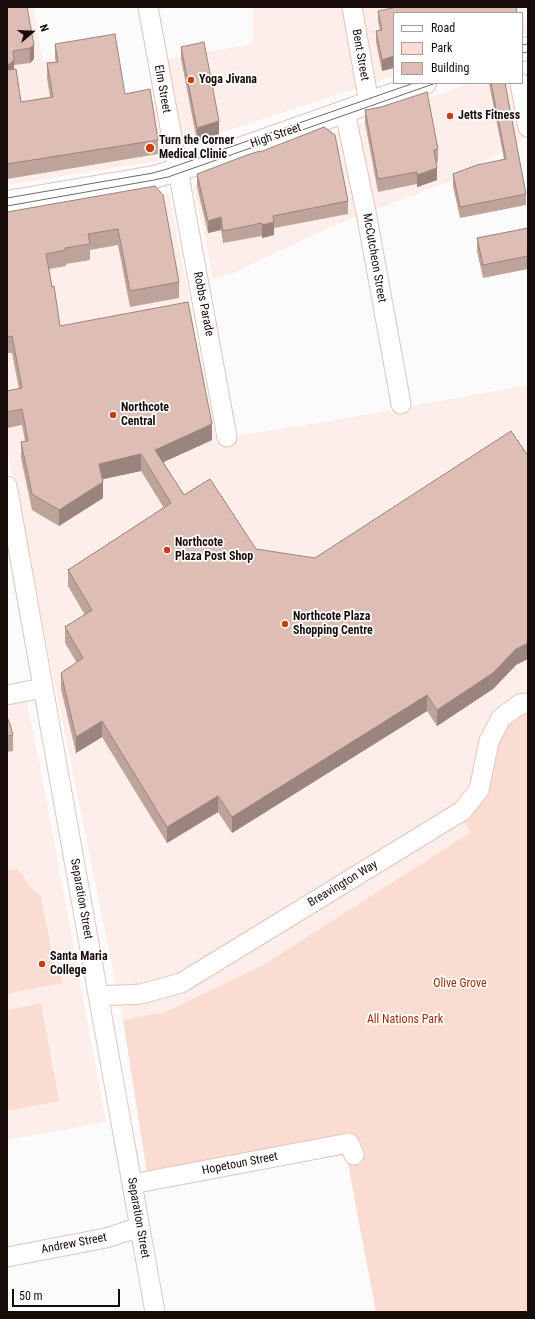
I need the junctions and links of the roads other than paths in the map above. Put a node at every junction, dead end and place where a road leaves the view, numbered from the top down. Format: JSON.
{"nodes":[{"id":1,"x":148,"y":7,"type":"edge"},
{"id":2,"x":352,"y":7,"type":"edge"},
{"id":3,"x":422,"y":84,"type":"edge"},
{"id":4,"x":520,"y":84,"type":"edge"},
{"id":5,"x":369,"y":103,"type":"junction"},
{"id":6,"x":345,"y":112,"type":"junction"},
{"id":7,"x":528,"y":127,"type":"edge"},
{"id":8,"x":177,"y":170,"type":"junction"},
{"id":9,"x":7,"y":202,"type":"edge"},
{"id":10,"x":401,"y":404,"type":"dead end"},
{"id":11,"x":227,"y":438,"type":"dead end"},
{"id":12,"x":7,"y":486,"type":"edge"},
{"id":13,"x":43,"y":688,"type":"junction"},
{"id":14,"x":7,"y":695,"type":"edge"},
{"id":15,"x":528,"y":703,"type":"edge"},
{"id":16,"x":98,"y":996,"type":"junction"},
{"id":17,"x":351,"y":1144,"type":"dead end"},
{"id":18,"x":132,"y":1184,"type":"junction"},
{"id":19,"x":139,"y":1228,"type":"junction"},
{"id":20,"x":7,"y":1257,"type":"edge"},
{"id":21,"x":155,"y":1312,"type":"edge"}],
"edges":[{"from":1,"to":8,"type":"street","name":"Elm Street"},
{"from":2,"to":5,"type":"street","name":"Bent Street"},
{"from":3,"to":5,"type":"main road","name":"High Street"},
{"from":4,"to":7,"type":"street"},
{"from":5,"to":6,"type":"main road","name":"High Street"},
{"from":6,"to":8,"type":"main road","name":"High Street"},
{"from":6,"to":10,"type":"street","name":"McCutcheon Street"},
{"from":8,"to":9,"type":"main road","name":"High Street"},
{"from":8,"to":11,"type":"street","name":"Robbs Parade"},
{"from":12,"to":13,"type":"street","name":"Separation Street"},
{"from":13,"to":14,"type":"street"},
{"from":13,"to":16,"type":"street","name":"Separation Street"},
{"from":15,"to":16,"type":"street","name":"Breavington Way"},
{"from":16,"to":18,"type":"street","name":"Separation Street"},
{"from":17,"to":18,"type":"street","name":"Hopetoun Street"},
{"from":18,"to":19,"type":"street","name":"Separation Street"},
{"from":19,"to":20,"type":"street","name":"Andrew Street"},
{"from":19,"to":21,"type":"street","name":"Separation Street"}]}
